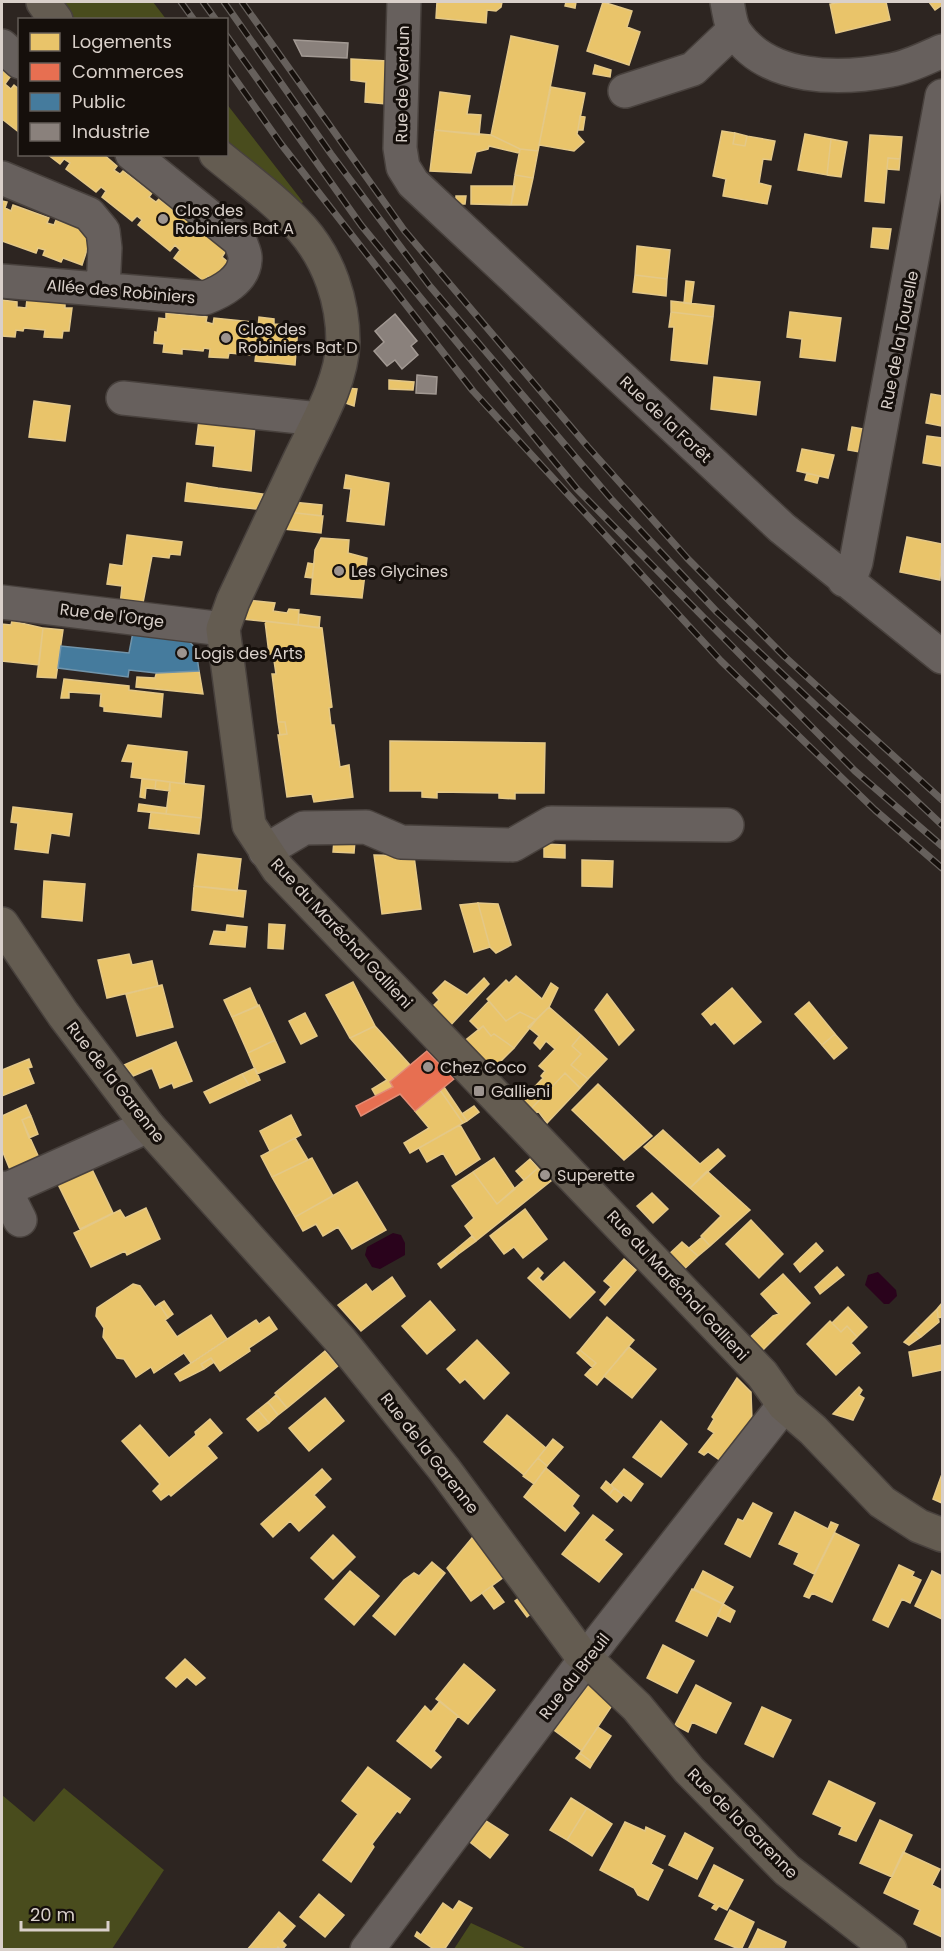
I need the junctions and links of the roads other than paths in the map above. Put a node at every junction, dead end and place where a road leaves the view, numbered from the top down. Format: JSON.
{"nodes":[{"id":1,"x":43,"y":2,"type":"edge"},
{"id":2,"x":404,"y":2,"type":"edge"},
{"id":3,"x":730,"y":16,"type":"edge"},
{"id":4,"x":55,"y":18,"type":"edge"},
{"id":5,"x":2,"y":46,"type":"edge"},
{"id":6,"x":942,"y":51,"type":"edge"},
{"id":7,"x":18,"y":60,"type":"edge"},
{"id":8,"x":625,"y":90,"type":"dead end"},
{"id":9,"x":941,"y":112,"type":"edge"},
{"id":10,"x":134,"y":156,"type":"edge"},
{"id":11,"x":218,"y":156,"type":"edge"},
{"id":12,"x":403,"y":167,"type":"joint"},
{"id":13,"x":2,"y":178,"type":"edge"},
{"id":14,"x":2,"y":281,"type":"edge"},
{"id":15,"x":103,"y":289,"type":"junction"},
{"id":16,"x":123,"y":398,"type":"dead end"},
{"id":17,"x":319,"y":419,"type":"junction"},
{"id":18,"x":844,"y":580,"type":"junction"},
{"id":19,"x":2,"y":602,"type":"edge"},
{"id":20,"x":223,"y":628,"type":"junction"},
{"id":21,"x":942,"y":657,"type":"edge"},
{"id":22,"x":727,"y":825,"type":"dead end"},
{"id":23,"x":266,"y":851,"type":"junction"},
{"id":24,"x":2,"y":924,"type":"edge"},
{"id":25,"x":148,"y":1126,"type":"junction"},
{"id":26,"x":3,"y":1189,"type":"edge"},
{"id":27,"x":20,"y":1220,"type":"dead end"},
{"id":28,"x":784,"y":1405,"type":"junction"},
{"id":29,"x":942,"y":1535,"type":"edge"},
{"id":30,"x":586,"y":1657,"type":"junction"},
{"id":31,"x":367,"y":1950,"type":"edge"},
{"id":32,"x":890,"y":1950,"type":"edge"}],
"edges":[{"from":1,"to":4,"type":"main road"},
{"from":2,"to":12,"type":"street","name":"Rue de Verdun"},
{"from":3,"to":6,"type":"street"},
{"from":3,"to":8,"type":"street"},
{"from":5,"to":7,"type":"street"},
{"from":9,"to":18,"type":"street","name":"Rue de la Tourelle"},
{"from":10,"to":15,"type":"street","name":"Allée des Robiniers"},
{"from":11,"to":17,"type":"main road","name":"Rue du Maréchal Gallieni"},
{"from":12,"to":18,"type":"street","name":"Rue de la Forêt"},
{"from":13,"to":15,"type":"street"},
{"from":14,"to":15,"type":"street","name":"Allée des Robiniers"},
{"from":16,"to":17,"type":"street"},
{"from":17,"to":20,"type":"main road","name":"Rue du Maréchal Gallieni"},
{"from":18,"to":21,"type":"street","name":"Rue de la Forêt"},
{"from":19,"to":20,"type":"street","name":"Rue de l'Orge"},
{"from":20,"to":23,"type":"main road","name":"Rue du Maréchal Gallieni"},
{"from":22,"to":23,"type":"street"},
{"from":23,"to":28,"type":"main road","name":"Rue du Maréchal Gallieni"},
{"from":24,"to":25,"type":"main road","name":"Rue de la Garenne"},
{"from":25,"to":26,"type":"street"},
{"from":25,"to":30,"type":"main road","name":"Rue de la Garenne"},
{"from":26,"to":27,"type":"street"},
{"from":28,"to":29,"type":"main road","name":"Rue du Maréchal Gallieni"},
{"from":28,"to":30,"type":"street","name":"Rue du Breuil"},
{"from":30,"to":31,"type":"street","name":"Rue du Breuil"},
{"from":30,"to":32,"type":"main road","name":"Rue de la Garenne"}]}
